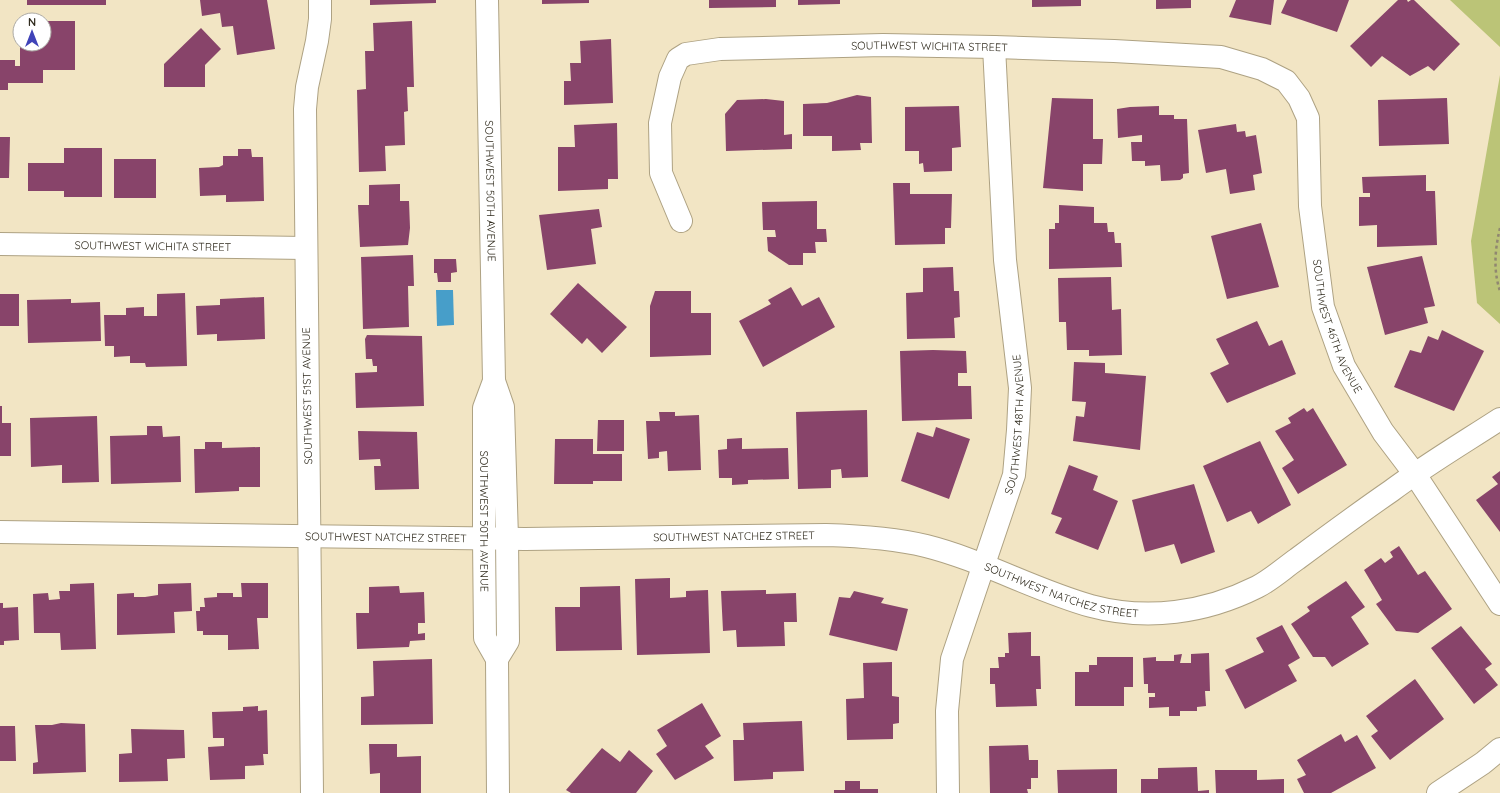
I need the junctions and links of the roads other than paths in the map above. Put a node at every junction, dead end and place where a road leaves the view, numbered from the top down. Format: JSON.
{"nodes":[{"id":1,"x":320,"y":0,"type":"edge"},
{"id":2,"x":487,"y":0,"type":"edge"},
{"id":3,"x":994,"y":47,"type":"junction"},
{"id":4,"x":1221,"y":57,"type":"joint"},
{"id":5,"x":681,"y":221,"type":"dead end"},
{"id":6,"x":0,"y":244,"type":"edge"},
{"id":7,"x":305,"y":248,"type":"junction"},
{"id":8,"x":494,"y":381,"type":"junction"},
{"id":9,"x":1500,"y":419,"type":"edge"},
{"id":10,"x":1414,"y":473,"type":"junction"},
{"id":11,"x":0,"y":532,"type":"edge"},
{"id":12,"x":308,"y":537,"type":"junction"},
{"id":13,"x":484,"y":538,"type":"junction"},
{"id":14,"x":507,"y":538,"type":"junction"},
{"id":15,"x":984,"y":566,"type":"junction"},
{"id":16,"x":1500,"y":604,"type":"edge"},
{"id":17,"x":497,"y":659,"type":"junction"},
{"id":18,"x":1500,"y":749,"type":"edge"},
{"id":19,"x":312,"y":793,"type":"edge"},
{"id":20,"x":498,"y":793,"type":"edge"},
{"id":21,"x":948,"y":793,"type":"edge"},
{"id":22,"x":1438,"y":793,"type":"edge"}],
"edges":[{"from":1,"to":7,"type":"street","name":"SOUTHWEST 51ST AVENUE"},
{"from":2,"to":8,"type":"street","name":"SOUTHWEST 50TH AVENUE"},
{"from":3,"to":4,"type":"street","name":"SOUTHWEST WICHITA STREET"},
{"from":3,"to":5,"type":"street","name":"SOUTHWEST WICHITA STREET"},
{"from":3,"to":15,"type":"street","name":"SOUTHWEST 48TH AVENUE"},
{"from":4,"to":10,"type":"street","name":"SOUTHWEST 46TH AVENUE"},
{"from":6,"to":7,"type":"street","name":"SOUTHWEST WICHITA STREET"},
{"from":7,"to":12,"type":"street","name":"SOUTHWEST 51ST AVENUE"},
{"from":8,"to":13,"type":"street","name":"SOUTHWEST 50TH AVENUE"},
{"from":8,"to":14,"type":"street","name":"SOUTHWEST 50TH AVENUE"},
{"from":9,"to":10,"type":"street","name":"SOUTHWEST NATCHEZ STREET"},
{"from":10,"to":15,"type":"street","name":"SOUTHWEST NATCHEZ STREET"},
{"from":10,"to":16,"type":"street","name":"SOUTHWEST 46TH AVENUE"},
{"from":11,"to":12,"type":"street","name":"SOUTHWEST NATCHEZ STREET"},
{"from":12,"to":13,"type":"street","name":"SOUTHWEST NATCHEZ STREET"},
{"from":12,"to":19,"type":"street","name":"SOUTHWEST 51ST AVENUE"},
{"from":13,"to":14,"type":"street","name":"SOUTHWEST NATCHEZ STREET"},
{"from":13,"to":17,"type":"street","name":"SOUTHWEST 50TH AVENUE"},
{"from":14,"to":15,"type":"street","name":"SOUTHWEST NATCHEZ STREET"},
{"from":14,"to":17,"type":"street","name":"SOUTHWEST 50TH AVENUE"},
{"from":15,"to":21,"type":"street","name":"SOUTHWEST 48TH AVENUE"},
{"from":17,"to":20,"type":"street","name":"SOUTHWEST 50TH AVENUE"},
{"from":18,"to":22,"type":"street"}]}
